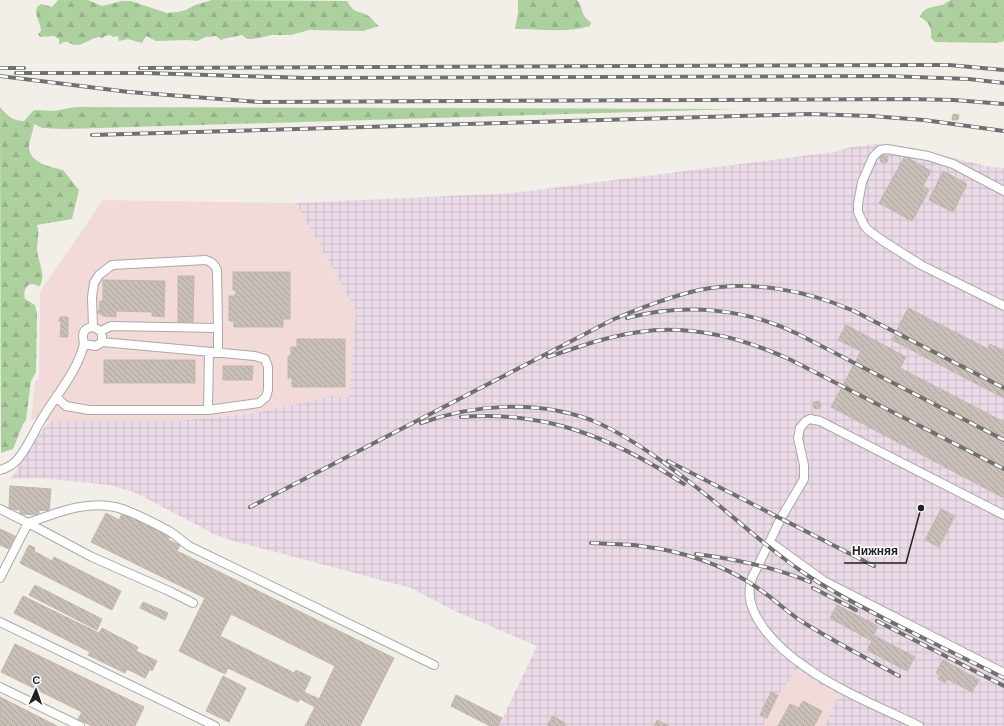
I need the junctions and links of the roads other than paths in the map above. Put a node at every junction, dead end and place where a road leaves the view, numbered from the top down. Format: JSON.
{"nodes":[{"id":1,"x":1004,"y":191,"type":"edge"},
{"id":2,"x":1004,"y":306,"type":"edge"},
{"id":3,"x":93,"y":327,"type":"junction"},
{"id":4,"x":218,"y":328,"type":"junction"},
{"id":5,"x":101,"y":331,"type":"junction"},
{"id":6,"x":102,"y":342,"type":"junction"},
{"id":7,"x":84,"y":344,"type":"junction"},
{"id":8,"x":209,"y":352,"type":"junction"},
{"id":9,"x":218,"y":352,"type":"junction"},
{"id":10,"x":56,"y":397,"type":"junction"},
{"id":11,"x":208,"y":410,"type":"junction"},
{"id":12,"x":0,"y":470,"type":"edge"},
{"id":13,"x":0,"y":508,"type":"edge"},
{"id":14,"x":1004,"y":515,"type":"edge"},
{"id":15,"x":28,"y":524,"type":"junction"},
{"id":16,"x":770,"y":542,"type":"junction"},
{"id":17,"x":0,"y":578,"type":"edge"},
{"id":18,"x":193,"y":604,"type":"dead end"},
{"id":19,"x":0,"y":622,"type":"edge"},
{"id":20,"x":434,"y":665,"type":"dead end"},
{"id":21,"x":1004,"y":673,"type":"edge"},
{"id":22,"x":0,"y":687,"type":"edge"},
{"id":23,"x":80,"y":726,"type":"edge"},
{"id":24,"x":215,"y":726,"type":"edge"},
{"id":25,"x":919,"y":726,"type":"edge"}],
"edges":[{"from":1,"to":2,"type":"lane"},
{"from":3,"to":4,"type":"lane"},
{"from":3,"to":5,"type":"lane"},
{"from":3,"to":7,"type":"lane"},
{"from":4,"to":5,"type":"lane"},
{"from":4,"to":9,"type":"lane"},
{"from":5,"to":6,"type":"lane"},
{"from":6,"to":7,"type":"lane"},
{"from":6,"to":8,"type":"lane"},
{"from":7,"to":10,"type":"lane"},
{"from":8,"to":9,"type":"lane"},
{"from":8,"to":11,"type":"lane"},
{"from":9,"to":11,"type":"lane"},
{"from":10,"to":11,"type":"lane"},
{"from":10,"to":12,"type":"lane"},
{"from":13,"to":15,"type":"lane"},
{"from":14,"to":16,"type":"lane"},
{"from":15,"to":17,"type":"lane"},
{"from":15,"to":18,"type":"lane"},
{"from":15,"to":20,"type":"lane"},
{"from":16,"to":21,"type":"lane"},
{"from":16,"to":25,"type":"lane"},
{"from":19,"to":24,"type":"lane"},
{"from":22,"to":23,"type":"lane"}]}
